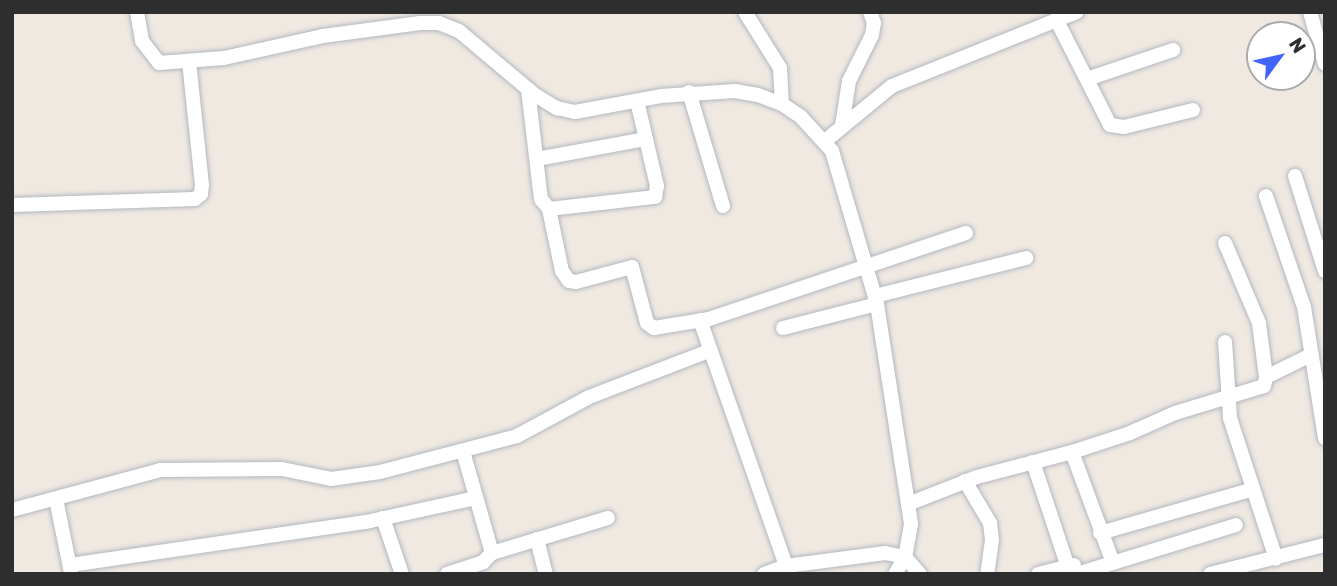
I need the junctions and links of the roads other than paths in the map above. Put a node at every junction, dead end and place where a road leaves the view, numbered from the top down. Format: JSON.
{"nodes":[{"id":1,"x":136,"y":12,"type":"edge"},
{"id":2,"x":745,"y":12,"type":"edge"},
{"id":3,"x":870,"y":12,"type":"edge"},
{"id":4,"x":1077,"y":12,"type":"edge"},
{"id":5,"x":1311,"y":12,"type":"edge"},
{"id":6,"x":418,"y":17,"type":"edge"},
{"id":7,"x":1049,"y":18,"type":"edge"},
{"id":8,"x":1173,"y":50,"type":"dead end"},
{"id":9,"x":189,"y":61,"type":"junction"},
{"id":10,"x":1325,"y":64,"type":"edge"},
{"id":11,"x":1087,"y":79,"type":"junction"},
{"id":12,"x":528,"y":89,"type":"junction"},
{"id":13,"x":688,"y":92,"type":"junction"},
{"id":14,"x":637,"y":100,"type":"junction"},
{"id":15,"x":782,"y":104,"type":"junction"},
{"id":16,"x":1193,"y":110,"type":"dead end"},
{"id":17,"x":842,"y":121,"type":"junction"},
{"id":18,"x":646,"y":139,"type":"junction"},
{"id":19,"x":825,"y":141,"type":"junction"},
{"id":20,"x":537,"y":159,"type":"junction"},
{"id":21,"x":1295,"y":176,"type":"dead end"},
{"id":22,"x":1266,"y":196,"type":"dead end"},
{"id":23,"x":12,"y":205,"type":"edge"},
{"id":24,"x":723,"y":206,"type":"dead end"},
{"id":25,"x":549,"y":209,"type":"junction"},
{"id":26,"x":966,"y":233,"type":"dead end"},
{"id":27,"x":1225,"y":243,"type":"dead end"},
{"id":28,"x":1026,"y":258,"type":"dead end"},
{"id":29,"x":868,"y":266,"type":"junction"},
{"id":30,"x":1325,"y":271,"type":"edge"},
{"id":31,"x":876,"y":300,"type":"junction"},
{"id":32,"x":700,"y":320,"type":"junction"},
{"id":33,"x":783,"y":328,"type":"dead end"},
{"id":34,"x":1225,"y":342,"type":"dead end"},
{"id":35,"x":709,"y":351,"type":"junction"},
{"id":36,"x":1311,"y":355,"type":"junction"},
{"id":37,"x":1266,"y":377,"type":"junction"},
{"id":38,"x":1227,"y":395,"type":"junction"},
{"id":39,"x":1325,"y":438,"type":"edge"},
{"id":40,"x":463,"y":451,"type":"junction"},
{"id":41,"x":1072,"y":452,"type":"junction"},
{"id":42,"x":1032,"y":462,"type":"junction"},
{"id":43,"x":965,"y":481,"type":"junction"},
{"id":44,"x":1253,"y":489,"type":"junction"},
{"id":45,"x":476,"y":498,"type":"junction"},
{"id":46,"x":56,"y":499,"type":"junction"},
{"id":47,"x":908,"y":504,"type":"junction"},
{"id":48,"x":12,"y":510,"type":"edge"},
{"id":49,"x":383,"y":518,"type":"junction"},
{"id":50,"x":608,"y":518,"type":"dead end"},
{"id":51,"x":1236,"y":525,"type":"dead end"},
{"id":52,"x":1100,"y":533,"type":"junction"},
{"id":53,"x":537,"y":539,"type":"junction"},
{"id":54,"x":1325,"y":545,"type":"edge"},
{"id":55,"x":492,"y":553,"type":"junction"},
{"id":56,"x":905,"y":557,"type":"junction"},
{"id":57,"x":1276,"y":559,"type":"junction"},
{"id":58,"x":1113,"y":563,"type":"junction"},
{"id":59,"x":1067,"y":564,"type":"junction"},
{"id":60,"x":786,"y":566,"type":"junction"},
{"id":61,"x":71,"y":570,"type":"edge"},
{"id":62,"x":1081,"y":573,"type":"edge"},
{"id":63,"x":402,"y":574,"type":"edge"},
{"id":64,"x":447,"y":574,"type":"edge"},
{"id":65,"x":546,"y":574,"type":"edge"},
{"id":66,"x":764,"y":574,"type":"edge"},
{"id":67,"x":895,"y":574,"type":"edge"},
{"id":68,"x":920,"y":574,"type":"edge"},
{"id":69,"x":987,"y":574,"type":"edge"},
{"id":70,"x":1038,"y":574,"type":"edge"},
{"id":71,"x":1210,"y":574,"type":"edge"}],
"edges":[{"from":1,"to":9,"type":"street"},
{"from":2,"to":15,"type":"street"},
{"from":3,"to":17,"type":"street"},
{"from":4,"to":7,"type":"street"},
{"from":5,"to":10,"type":"street"},
{"from":6,"to":9,"type":"street"},
{"from":6,"to":12,"type":"street"},
{"from":7,"to":11,"type":"street"},
{"from":7,"to":17,"type":"street"},
{"from":8,"to":11,"type":"street"},
{"from":9,"to":23,"type":"street"},
{"from":11,"to":16,"type":"street"},
{"from":12,"to":14,"type":"street"},
{"from":12,"to":20,"type":"street"},
{"from":13,"to":14,"type":"street"},
{"from":13,"to":15,"type":"street"},
{"from":13,"to":24,"type":"street"},
{"from":14,"to":18,"type":"street"},
{"from":15,"to":19,"type":"street"},
{"from":17,"to":19,"type":"street"},
{"from":18,"to":20,"type":"street"},
{"from":18,"to":25,"type":"street"},
{"from":19,"to":29,"type":"street"},
{"from":20,"to":25,"type":"street"},
{"from":21,"to":30,"type":"street"},
{"from":22,"to":36,"type":"street"},
{"from":25,"to":32,"type":"street"},
{"from":26,"to":29,"type":"street"},
{"from":27,"to":37,"type":"street"},
{"from":28,"to":31,"type":"street"},
{"from":29,"to":31,"type":"street"},
{"from":29,"to":32,"type":"street"},
{"from":31,"to":33,"type":"street"},
{"from":31,"to":47,"type":"street"},
{"from":32,"to":35,"type":"street"},
{"from":34,"to":38,"type":"street"},
{"from":35,"to":40,"type":"street"},
{"from":35,"to":60,"type":"street"},
{"from":36,"to":37,"type":"street"},
{"from":36,"to":39,"type":"street"},
{"from":37,"to":38,"type":"street"},
{"from":38,"to":41,"type":"street"},
{"from":38,"to":44,"type":"street"},
{"from":40,"to":45,"type":"street"},
{"from":40,"to":46,"type":"street"},
{"from":41,"to":42,"type":"street"},
{"from":41,"to":52,"type":"street"},
{"from":42,"to":43,"type":"street"},
{"from":42,"to":59,"type":"street"},
{"from":43,"to":47,"type":"street"},
{"from":43,"to":69,"type":"street"},
{"from":44,"to":52,"type":"street"},
{"from":44,"to":57,"type":"street"},
{"from":45,"to":49,"type":"street"},
{"from":45,"to":55,"type":"street"},
{"from":46,"to":48,"type":"street"},
{"from":46,"to":61,"type":"street"},
{"from":47,"to":56,"type":"street"},
{"from":49,"to":61,"type":"street"},
{"from":49,"to":63,"type":"street"},
{"from":50,"to":53,"type":"street"},
{"from":51,"to":58,"type":"street"},
{"from":52,"to":58,"type":"street"},
{"from":53,"to":55,"type":"street"},
{"from":53,"to":65,"type":"street"},
{"from":54,"to":57,"type":"street"},
{"from":55,"to":64,"type":"street"},
{"from":56,"to":60,"type":"street"},
{"from":56,"to":67,"type":"street"},
{"from":56,"to":68,"type":"street"},
{"from":57,"to":71,"type":"street"},
{"from":58,"to":62,"type":"street"},
{"from":59,"to":62,"type":"street"},
{"from":59,"to":70,"type":"street"},
{"from":60,"to":66,"type":"street"}]}
